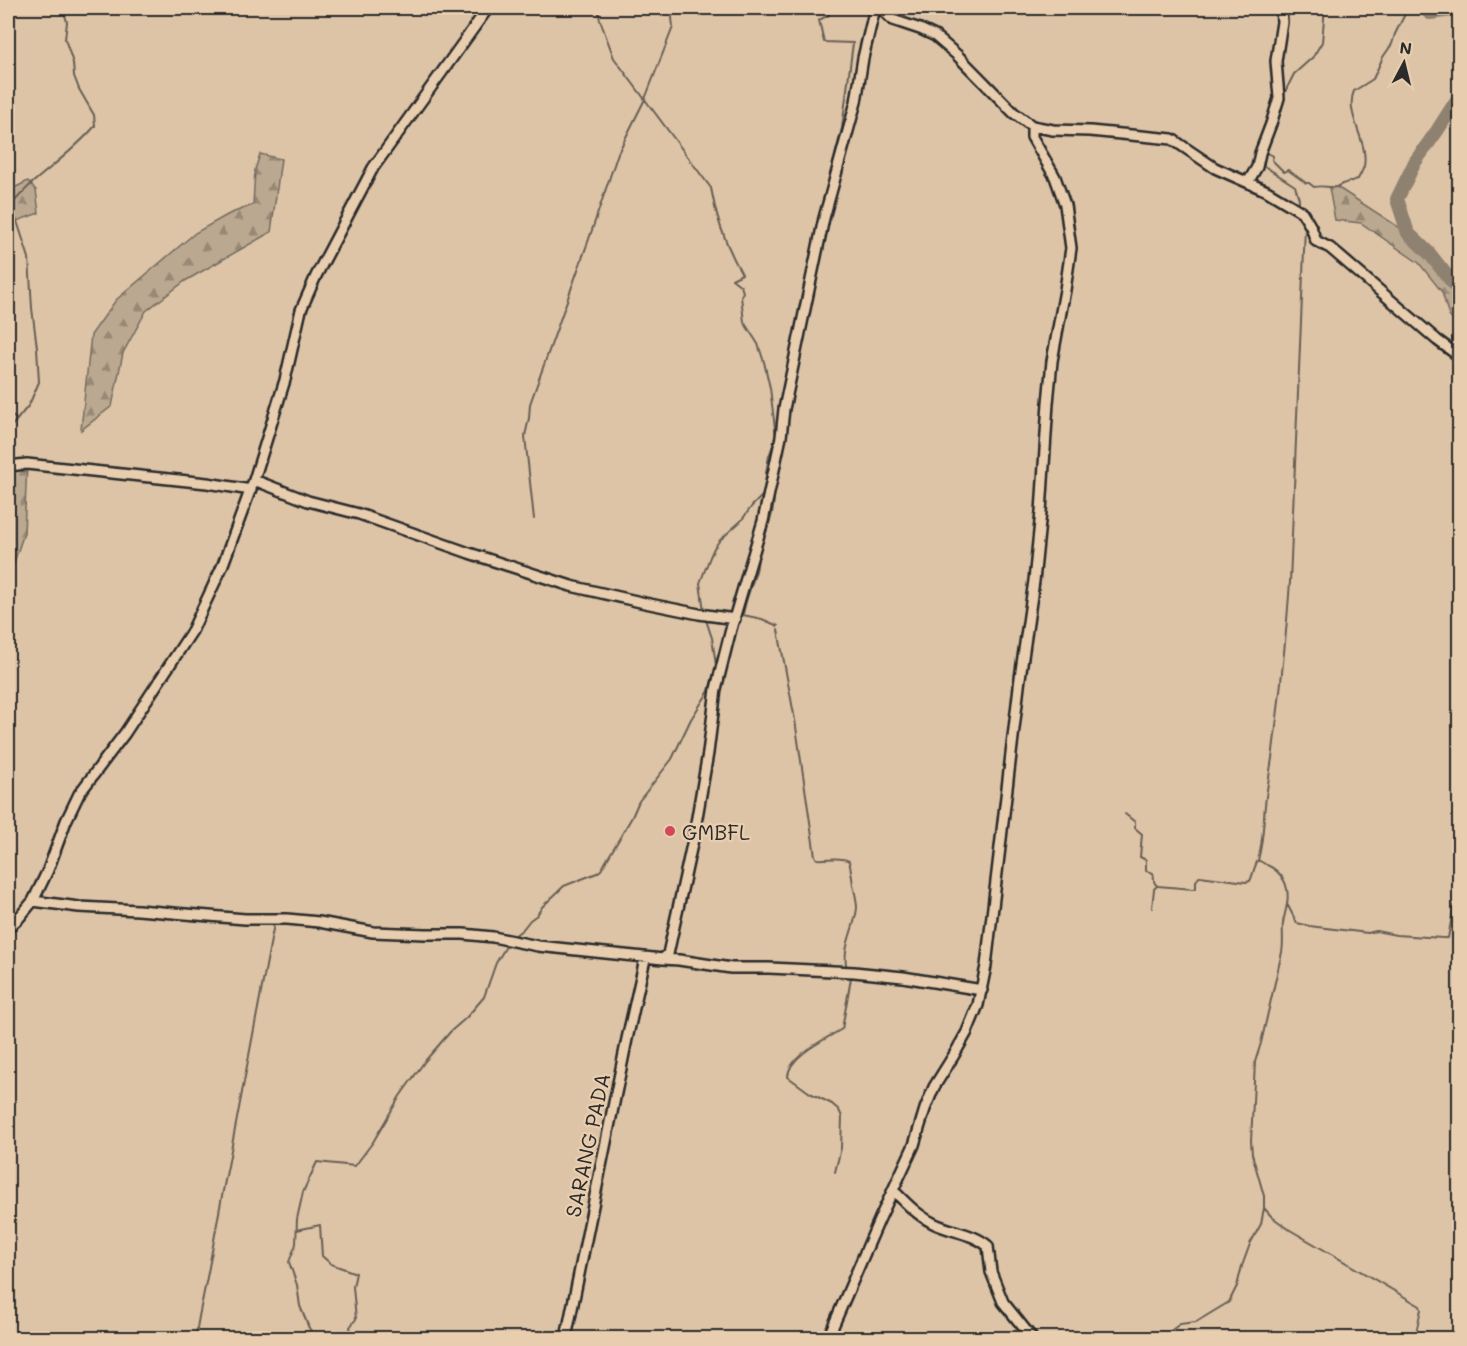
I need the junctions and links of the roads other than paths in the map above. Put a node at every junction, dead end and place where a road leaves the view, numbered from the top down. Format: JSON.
{"nodes":[{"id":1,"x":488,"y":8,"type":"edge"},
{"id":2,"x":878,"y":8,"type":"edge"},
{"id":3,"x":1281,"y":8,"type":"edge"},
{"id":4,"x":1032,"y":126,"type":"junction"},
{"id":5,"x":1248,"y":182,"type":"junction"},
{"id":6,"x":1460,"y":357,"type":"edge"},
{"id":7,"x":8,"y":466,"type":"edge"},
{"id":8,"x":255,"y":480,"type":"junction"},
{"id":9,"x":251,"y":490,"type":"junction"},
{"id":10,"x":735,"y":618,"type":"junction"},
{"id":11,"x":33,"y":901,"type":"junction"},
{"id":12,"x":8,"y":928,"type":"edge"},
{"id":13,"x":645,"y":958,"type":"junction"},
{"id":14,"x":663,"y":960,"type":"junction"},
{"id":15,"x":982,"y":990,"type":"junction"},
{"id":16,"x":893,"y":1190,"type":"junction"},
{"id":17,"x":566,"y":1338,"type":"edge"},
{"id":18,"x":828,"y":1338,"type":"edge"},
{"id":19,"x":1032,"y":1338,"type":"edge"}],
"edges":[{"from":1,"to":8,"type":"street"},
{"from":2,"to":4,"type":"street"},
{"from":2,"to":10,"type":"street"},
{"from":3,"to":5,"type":"street"},
{"from":4,"to":5,"type":"street"},
{"from":4,"to":15,"type":"street"},
{"from":5,"to":6,"type":"street"},
{"from":7,"to":9,"type":"street"},
{"from":8,"to":9,"type":"street"},
{"from":8,"to":10,"type":"street"},
{"from":9,"to":11,"type":"street"},
{"from":10,"to":14,"type":"street"},
{"from":11,"to":12,"type":"street"},
{"from":11,"to":13,"type":"street"},
{"from":13,"to":14,"type":"street"},
{"from":13,"to":17,"type":"street","name":"SARANG PADA"},
{"from":14,"to":15,"type":"street"},
{"from":15,"to":16,"type":"street"},
{"from":16,"to":18,"type":"street"},
{"from":16,"to":19,"type":"street"}]}
